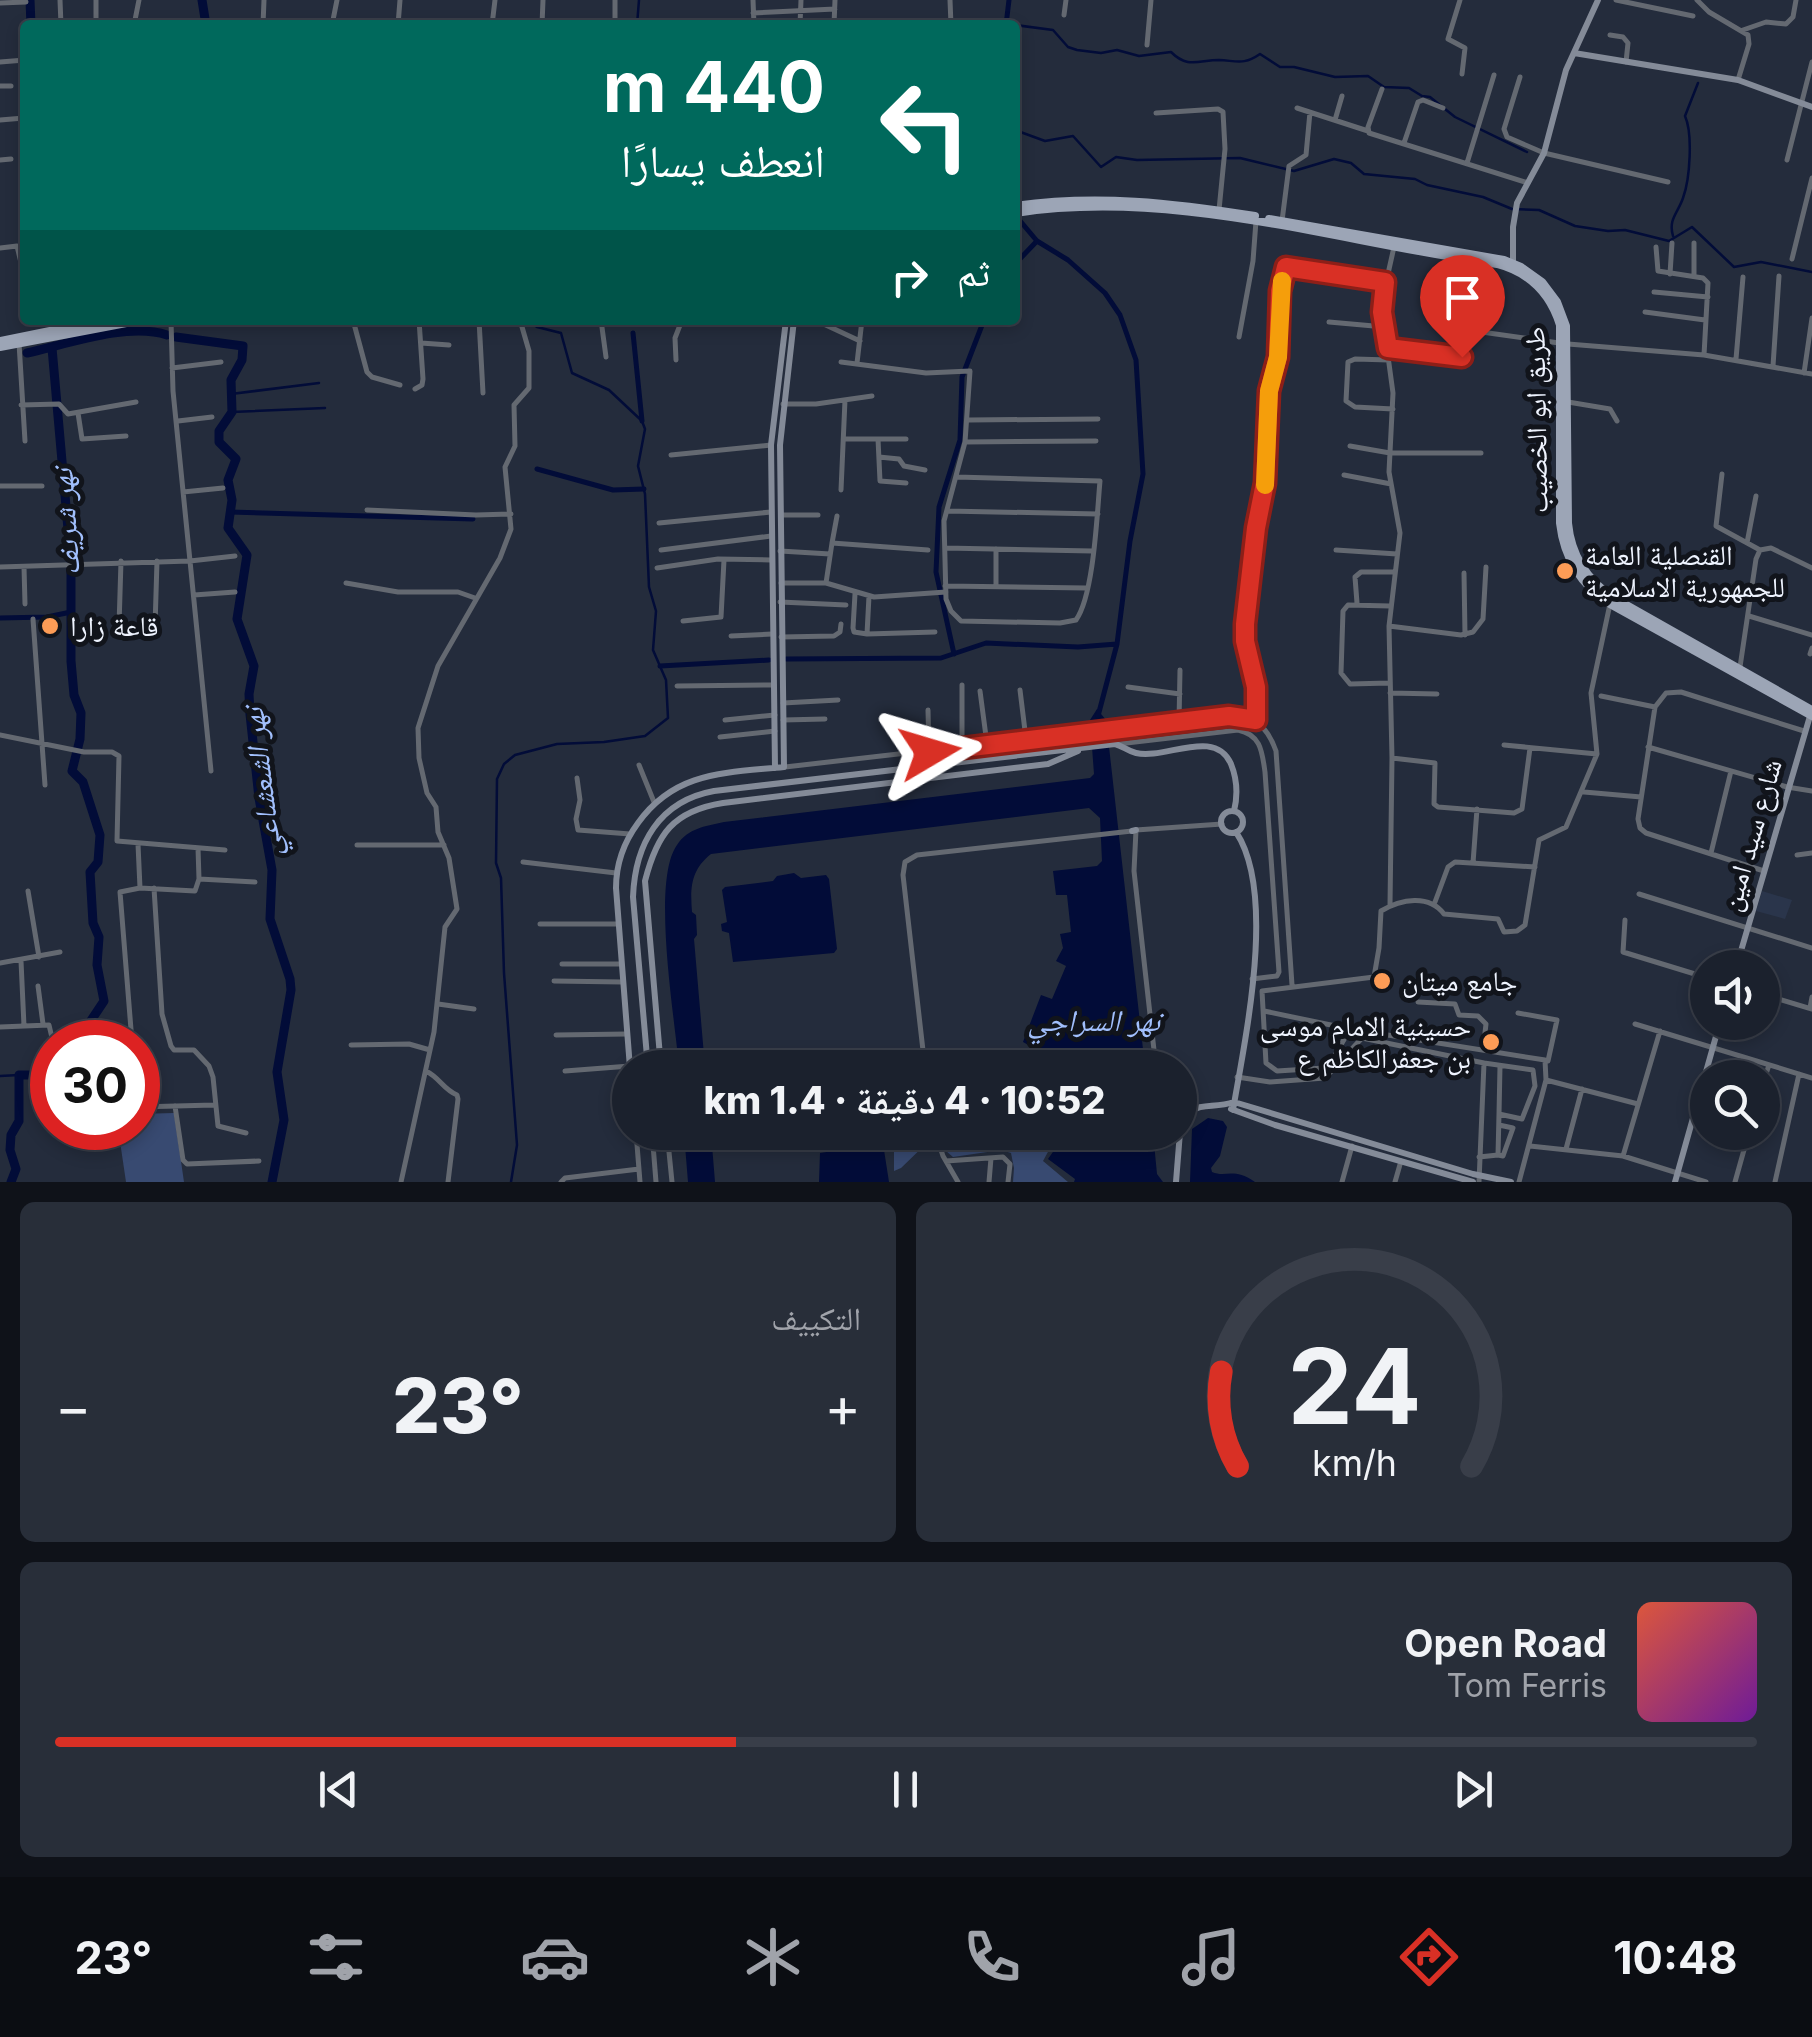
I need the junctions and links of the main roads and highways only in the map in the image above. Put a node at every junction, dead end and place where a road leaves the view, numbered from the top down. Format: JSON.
{"nodes":[{"id":1,"x":1598,"y":0,"type":"edge"},
{"id":2,"x":1574,"y":53,"type":"junction"},
{"id":3,"x":1808,"y":106,"type":"edge"},
{"id":4,"x":1020,"y":209,"type":"edge"},
{"id":5,"x":1020,"y":210,"type":"edge"},
{"id":6,"x":1324,"y":230,"type":"junction"},
{"id":7,"x":1513,"y":263,"type":"junction"},
{"id":8,"x":71,"y":325,"type":"edge"},
{"id":9,"x":115,"y":325,"type":"edge"},
{"id":10,"x":785,"y":325,"type":"edge"},
{"id":11,"x":793,"y":325,"type":"edge"},
{"id":12,"x":1565,"y":343,"type":"junction"},
{"id":13,"x":0,"y":344,"type":"edge"},
{"id":14,"x":776,"y":514,"type":"junction"},
{"id":15,"x":776,"y":636,"type":"junction"},
{"id":16,"x":1705,"y":652,"type":"junction"},
{"id":17,"x":1811,"y":714,"type":"edge"},
{"id":18,"x":1087,"y":747,"type":"junction"},
{"id":19,"x":780,"y":768,"type":"junction"},
{"id":20,"x":1234,"y":811,"type":"junction"},
{"id":21,"x":1236,"y":832,"type":"junction"},
{"id":22,"x":1741,"y":950,"type":"edge"},
{"id":23,"x":1715,"y":1040,"type":"edge"},
{"id":24,"x":628,"y":1050,"type":"edge"},
{"id":25,"x":647,"y":1050,"type":"edge"},
{"id":26,"x":660,"y":1050,"type":"edge"},
{"id":27,"x":1231,"y":1106,"type":"junction"},
{"id":28,"x":1197,"y":1108,"type":"edge"},
{"id":29,"x":1179,"y":1150,"type":"edge"},
{"id":30,"x":1477,"y":1180,"type":"edge"},
{"id":31,"x":1176,"y":1182,"type":"edge"},
{"id":32,"x":1511,"y":1182,"type":"edge"},
{"id":33,"x":1674,"y":1182,"type":"edge"}],
"edges":[{"from":1,"to":2,"type":"main road"},
{"from":2,"to":3,"type":"main road"},
{"from":2,"to":7,"type":"main road"},
{"from":4,"to":6,"type":"main road","name":"طريق ابو الخصيب"},
{"from":5,"to":6,"type":"main road","name":"طريق ابو الخصيب"},
{"from":6,"to":7,"type":"main road","name":"طريق ابو الخصيب"},
{"from":6,"to":12,"type":"main road","name":"طريق ابو الخصيب"},
{"from":7,"to":12,"type":"main road","name":"طريق ابو الخصيب"},
{"from":8,"to":13,"type":"main road"},
{"from":9,"to":13,"type":"main road"},
{"from":10,"to":14,"type":"main road"},
{"from":11,"to":14,"type":"main road"},
{"from":12,"to":16,"type":"main road","name":"طريق ابو الخصيب"},
{"from":12,"to":16,"type":"main road","name":"طريق ابو الخصيب"},
{"from":14,"to":15,"type":"main road"},
{"from":14,"to":15,"type":"main road"},
{"from":15,"to":19,"type":"main road"},
{"from":15,"to":19,"type":"main road"},
{"from":16,"to":17,"type":"main road","name":"طريق ابو الخصيب"},
{"from":16,"to":17,"type":"main road","name":"طريق ابو الخصيب"},
{"from":17,"to":22,"type":"main road","name":"شارع سيد امين"},
{"from":18,"to":20,"type":"main road"},
{"from":18,"to":25,"type":"main road"},
{"from":18,"to":26,"type":"main road"},
{"from":19,"to":24,"type":"main road"},
{"from":20,"to":21,"type":"main road"},
{"from":20,"to":21,"type":"main road"},
{"from":21,"to":27,"type":"main road"},
{"from":23,"to":33,"type":"main road"},
{"from":27,"to":28,"type":"main road"},
{"from":27,"to":30,"type":"main road"},
{"from":27,"to":30,"type":"main road"},
{"from":29,"to":31,"type":"main road"},
{"from":30,"to":32,"type":"main road"}]}
